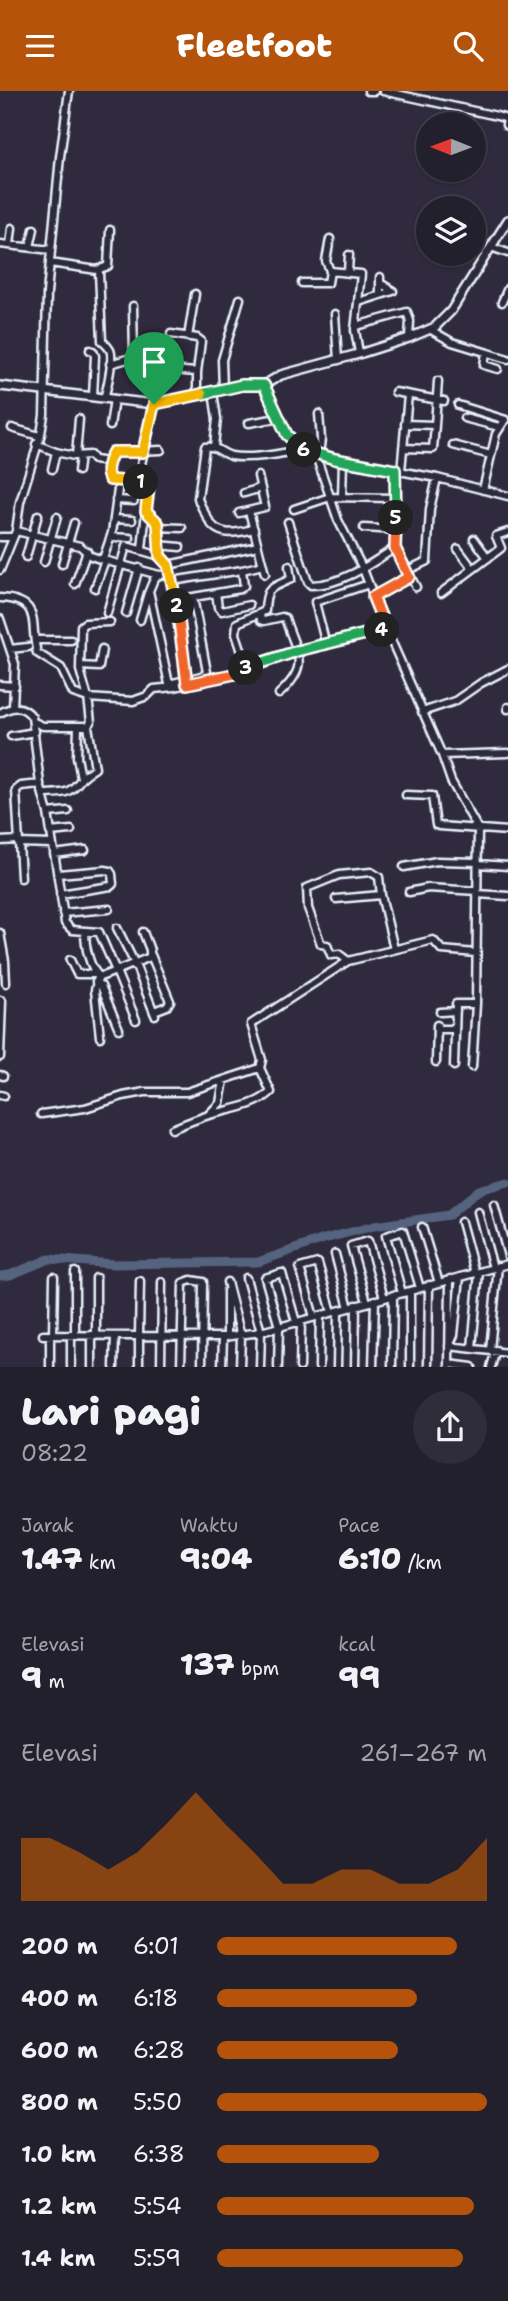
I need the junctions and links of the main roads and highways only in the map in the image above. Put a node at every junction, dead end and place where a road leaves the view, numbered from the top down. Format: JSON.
{"nodes":[{"id":1,"x":508,"y":220,"type":"edge"},
{"id":2,"x":0,"y":386,"type":"edge"}],
"edges":[{"from":1,"to":2,"type":"main road"}]}
